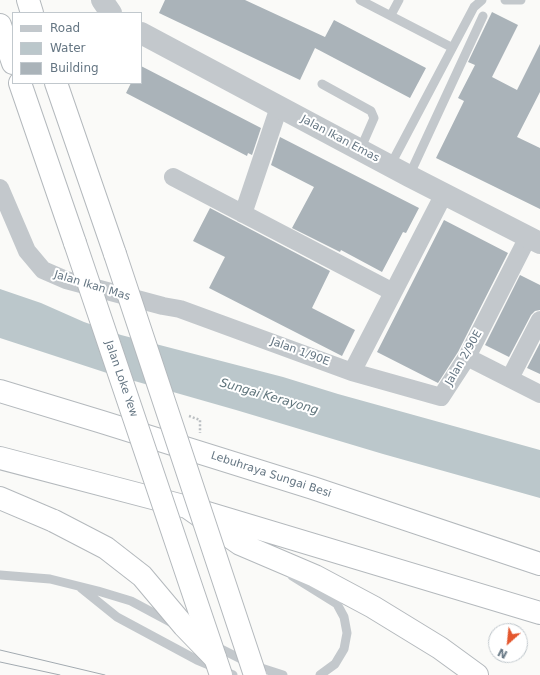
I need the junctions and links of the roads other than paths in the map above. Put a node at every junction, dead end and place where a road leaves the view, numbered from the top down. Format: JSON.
{"nodes":[{"id":1,"x":28,"y":0,"type":"edge"},
{"id":2,"x":102,"y":0,"type":"edge"},
{"id":3,"x":360,"y":0,"type":"edge"},
{"id":4,"x":399,"y":0,"type":"edge"},
{"id":5,"x":482,"y":0,"type":"edge"},
{"id":6,"x":505,"y":0,"type":"edge"},
{"id":7,"x":521,"y":0,"type":"edge"},
{"id":8,"x":32,"y":12,"type":"edge"},
{"id":9,"x":110,"y":12,"type":"edge"},
{"id":10,"x":391,"y":15,"type":"junction"},
{"id":11,"x":483,"y":16,"type":"dead end"},
{"id":12,"x":0,"y":25,"type":"edge"},
{"id":13,"x":142,"y":34,"type":"edge"},
{"id":14,"x":451,"y":47,"type":"junction"},
{"id":15,"x":12,"y":60,"type":"edge"},
{"id":16,"x":20,"y":84,"type":"edge"},
{"id":17,"x":56,"y":84,"type":"edge"},
{"id":18,"x":322,"y":84,"type":"dead end"},
{"id":19,"x":279,"y":107,"type":"junction"},
{"id":20,"x":360,"y":150,"type":"junction"},
{"id":21,"x":399,"y":171,"type":"junction"},
{"id":22,"x":173,"y":177,"type":"dead end"},
{"id":23,"x":0,"y":188,"type":"edge"},
{"id":24,"x":444,"y":194,"type":"junction"},
{"id":25,"x":244,"y":214,"type":"junction"},
{"id":26,"x":534,"y":240,"type":"edge"},
{"id":27,"x":393,"y":292,"type":"junction"},
{"id":28,"x":163,"y":306,"type":"joint"},
{"id":29,"x":540,"y":320,"type":"edge"},
{"id":30,"x":467,"y":357,"type":"junction"},
{"id":31,"x":352,"y":372,"type":"junction"},
{"id":32,"x":510,"y":378,"type":"junction"},
{"id":33,"x":0,"y":391,"type":"edge"},
{"id":34,"x":540,"y":394,"type":"edge"},
{"id":35,"x":0,"y":458,"type":"edge"},
{"id":36,"x":0,"y":498,"type":"edge"},
{"id":37,"x":187,"y":507,"type":"junction"},
{"id":38,"x":240,"y":544,"type":"junction"},
{"id":39,"x":540,"y":564,"type":"edge"},
{"id":40,"x":0,"y":575,"type":"edge"},
{"id":41,"x":78,"y":586,"type":"junction"},
{"id":42,"x":540,"y":613,"type":"edge"},
{"id":43,"x":218,"y":666,"type":"edge"},
{"id":44,"x":233,"y":675,"type":"edge"},
{"id":45,"x":255,"y":675,"type":"edge"},
{"id":46,"x":283,"y":675,"type":"edge"},
{"id":47,"x":320,"y":675,"type":"edge"},
{"id":48,"x":477,"y":675,"type":"edge"}],
"edges":[{"from":1,"to":8,"type":"highway"},
{"from":2,"to":9,"type":"street"},
{"from":3,"to":10,"type":"lane"},
{"from":4,"to":10,"type":"lane"},
{"from":5,"to":14,"type":"lane"},
{"from":6,"to":7,"type":"lane"},
{"from":10,"to":14,"type":"lane"},
{"from":11,"to":21,"type":"lane"},
{"from":12,"to":15,"type":"highway"},
{"from":13,"to":19,"type":"street","name":"Jalan Ikan Emas"},
{"from":14,"to":21,"type":"lane"},
{"from":16,"to":43,"type":"highway","name":"Jalan Loke Yew","bridge":true},
{"from":17,"to":45,"type":"highway","bridge":true},
{"from":18,"to":20,"type":"lane"},
{"from":19,"to":20,"type":"street","name":"Jalan Ikan Emas"},
{"from":19,"to":25,"type":"street"},
{"from":20,"to":21,"type":"street","name":"Jalan Ikan Emas"},
{"from":21,"to":24,"type":"street","name":"Jalan Ikan Emas"},
{"from":22,"to":25,"type":"street"},
{"from":23,"to":28,"type":"street","name":"Jalan Ikan Mas"},
{"from":24,"to":26,"type":"street","name":"Jalan Ikan Emas"},
{"from":24,"to":27,"type":"street"},
{"from":25,"to":27,"type":"street"},
{"from":26,"to":30,"type":"street","name":"Jalan 2/90E"},
{"from":27,"to":31,"type":"street"},
{"from":28,"to":31,"type":"street","name":"Jalan 1/90E"},
{"from":29,"to":32,"type":"street"},
{"from":30,"to":31,"type":"street","name":"Jalan 2/90E"},
{"from":30,"to":32,"type":"street"},
{"from":32,"to":34,"type":"street"},
{"from":33,"to":39,"type":"highway","name":"Lebuhraya Sungai Besi"},
{"from":35,"to":37,"type":"highway"},
{"from":36,"to":43,"type":"highway","bridge":true},
{"from":37,"to":38,"type":"highway"},
{"from":37,"to":42,"type":"highway"},
{"from":38,"to":47,"type":"lane"},
{"from":38,"to":48,"type":"highway"},
{"from":40,"to":41,"type":"lane"},
{"from":41,"to":44,"type":"lane"},
{"from":41,"to":46,"type":"lane"}]}
